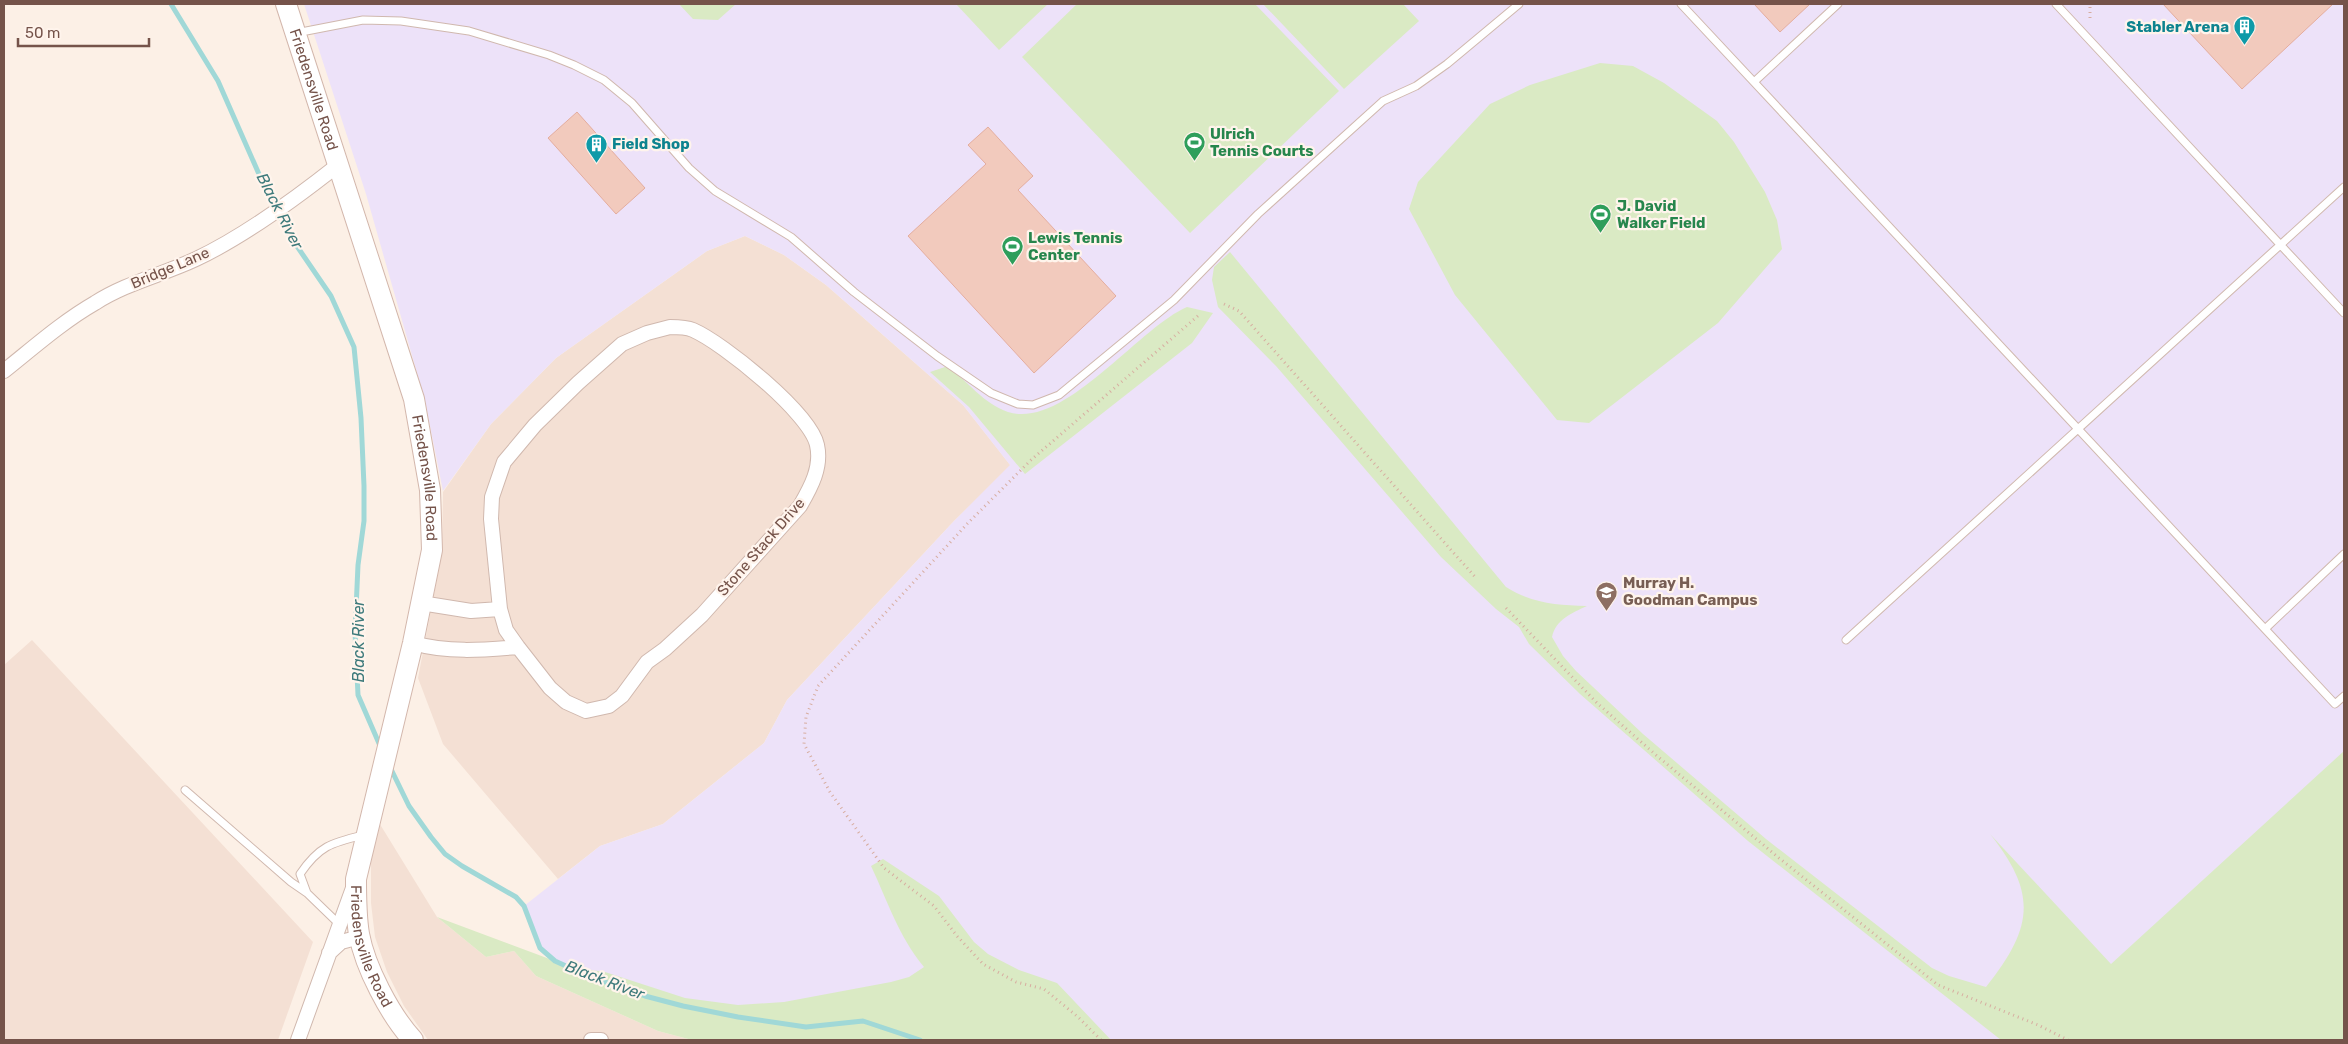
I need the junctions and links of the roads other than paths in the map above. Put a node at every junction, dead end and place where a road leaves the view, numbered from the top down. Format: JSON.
{"nodes":[{"id":1,"x":286,"y":4,"type":"edge"},
{"id":2,"x":1519,"y":4,"type":"edge"},
{"id":3,"x":1680,"y":4,"type":"edge"},
{"id":4,"x":1838,"y":4,"type":"edge"},
{"id":5,"x":2056,"y":4,"type":"edge"},
{"id":6,"x":296,"y":33,"type":"junction"},
{"id":7,"x":1754,"y":82,"type":"junction"},
{"id":8,"x":338,"y":165,"type":"junction"},
{"id":9,"x":2344,"y":188,"type":"edge"},
{"id":10,"x":2280,"y":244,"type":"junction"},
{"id":11,"x":2344,"y":313,"type":"edge"},
{"id":12,"x":4,"y":372,"type":"edge"},
{"id":13,"x":2078,"y":430,"type":"junction"},
{"id":14,"x":2344,"y":554,"type":"edge"},
{"id":15,"x":421,"y":603,"type":"junction"},
{"id":16,"x":500,"y":609,"type":"junction"},
{"id":17,"x":2265,"y":629,"type":"junction"},
{"id":18,"x":1846,"y":640,"type":"dead end"},
{"id":19,"x":413,"y":642,"type":"junction"},
{"id":20,"x":518,"y":647,"type":"junction"},
{"id":21,"x":2344,"y":696,"type":"edge"},
{"id":22,"x":185,"y":790,"type":"dead end"},
{"id":23,"x":366,"y":835,"type":"junction"},
{"id":24,"x":356,"y":879,"type":"junction"},
{"id":25,"x":307,"y":893,"type":"junction"},
{"id":26,"x":339,"y":924,"type":"junction"},
{"id":27,"x":360,"y":937,"type":"junction"},
{"id":28,"x":327,"y":956,"type":"junction"},
{"id":29,"x":298,"y":1040,"type":"edge"},
{"id":30,"x":412,"y":1040,"type":"edge"},
{"id":31,"x":590,"y":1040,"type":"edge"},
{"id":32,"x":601,"y":1040,"type":"edge"}],
"edges":[{"from":1,"to":6,"type":"street","name":"Friedensville Road"},
{"from":2,"to":6,"type":"lane"},
{"from":3,"to":7,"type":"lane"},
{"from":4,"to":7,"type":"lane"},
{"from":5,"to":10,"type":"lane"},
{"from":6,"to":8,"type":"street","name":"Friedensville Road"},
{"from":7,"to":13,"type":"lane"},
{"from":8,"to":12,"type":"street","name":"Bridge Lane"},
{"from":8,"to":15,"type":"street","name":"Friedensville Road"},
{"from":9,"to":10,"type":"lane"},
{"from":10,"to":11,"type":"lane"},
{"from":10,"to":13,"type":"lane"},
{"from":13,"to":17,"type":"lane"},
{"from":13,"to":18,"type":"lane"},
{"from":14,"to":17,"type":"lane"},
{"from":15,"to":16,"type":"street"},
{"from":15,"to":19,"type":"street","name":"Friedensville Road"},
{"from":16,"to":20,"type":"street","name":"Stone Stack Drive"},
{"from":16,"to":20,"type":"street","name":"Stone Stack Drive"},
{"from":17,"to":21,"type":"lane"},
{"from":19,"to":20,"type":"street"},
{"from":19,"to":23,"type":"street","name":"Friedensville Road"},
{"from":22,"to":25,"type":"lane"},
{"from":23,"to":24,"type":"street","name":"Friedensville Road"},
{"from":23,"to":25,"type":"lane"},
{"from":24,"to":26,"type":"street"},
{"from":24,"to":27,"type":"street","name":"Friedensville Road"},
{"from":25,"to":26,"type":"lane"},
{"from":26,"to":28,"type":"street"},
{"from":27,"to":28,"type":"street"},
{"from":27,"to":30,"type":"street","name":"Friedensville Road"},
{"from":28,"to":29,"type":"street"},
{"from":31,"to":32,"type":"street"}]}
